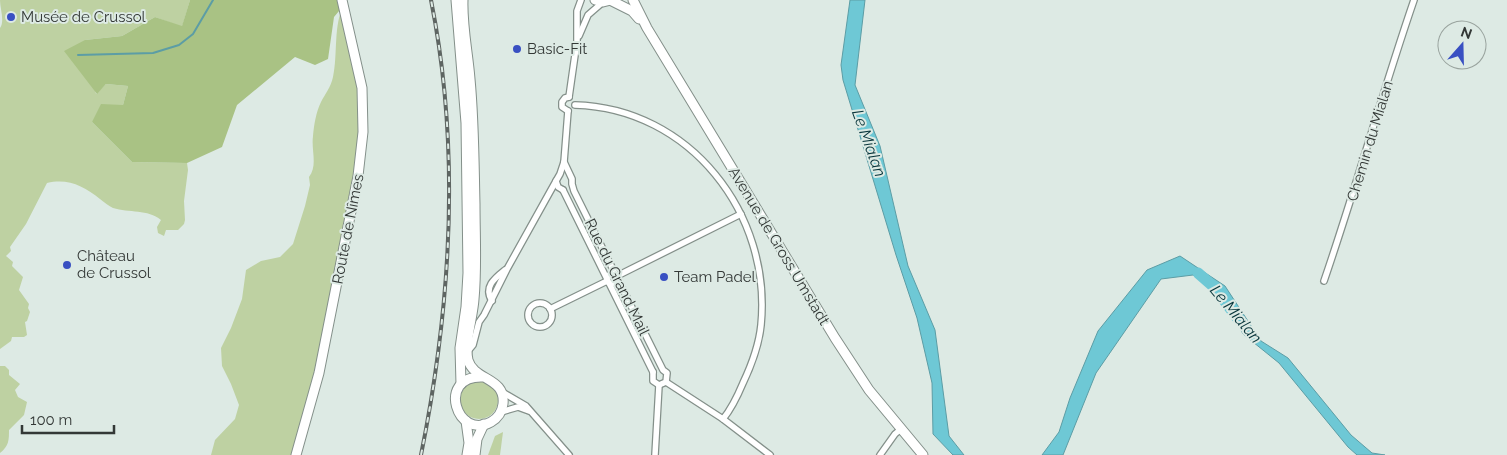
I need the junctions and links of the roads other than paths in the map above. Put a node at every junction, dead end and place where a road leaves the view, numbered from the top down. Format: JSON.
{"nodes":[{"id":1,"x":342,"y":0,"type":"edge"},
{"id":2,"x":456,"y":0,"type":"edge"},
{"id":3,"x":463,"y":0,"type":"edge"},
{"id":4,"x":581,"y":0,"type":"edge"},
{"id":5,"x":605,"y":0,"type":"edge"},
{"id":6,"x":633,"y":0,"type":"edge"},
{"id":7,"x":1414,"y":0,"type":"edge"},
{"id":8,"x":647,"y":28,"type":"junction"},
{"id":9,"x":577,"y":41,"type":"junction"},
{"id":10,"x":569,"y":97,"type":"junction"},
{"id":11,"x":575,"y":105,"type":"junction"},
{"id":12,"x":568,"y":111,"type":"junction"},
{"id":13,"x":564,"y":162,"type":"junction"},
{"id":14,"x":560,"y":174,"type":"junction"},
{"id":15,"x":569,"y":175,"type":"junction"},
{"id":16,"x":556,"y":181,"type":"junction"},
{"id":17,"x":572,"y":184,"type":"junction"},
{"id":18,"x":562,"y":190,"type":"junction"},
{"id":19,"x":547,"y":196,"type":"junction"},
{"id":20,"x":741,"y":214,"type":"junction"},
{"id":21,"x":617,"y":276,"type":"junction"},
{"id":22,"x":607,"y":281,"type":"junction"},
{"id":23,"x":1324,"y":281,"type":"dead end"},
{"id":24,"x":550,"y":309,"type":"junction"},
{"id":25,"x":467,"y":353,"type":"junction"},
{"id":26,"x":662,"y":370,"type":"junction"},
{"id":27,"x":653,"y":372,"type":"junction"},
{"id":28,"x":482,"y":377,"type":"junction"},
{"id":29,"x":666,"y":382,"type":"junction"},
{"id":30,"x":461,"y":384,"type":"junction"},
{"id":31,"x":659,"y":385,"type":"junction"},
{"id":32,"x":502,"y":392,"type":"junction"},
{"id":33,"x":501,"y":412,"type":"junction"},
{"id":34,"x":533,"y":413,"type":"junction"},
{"id":35,"x":724,"y":419,"type":"junction"},
{"id":36,"x":466,"y":421,"type":"junction"},
{"id":37,"x":484,"y":424,"type":"junction"},
{"id":38,"x":901,"y":429,"type":"junction"},
{"id":39,"x":296,"y":455,"type":"edge"},
{"id":40,"x":467,"y":455,"type":"edge"},
{"id":41,"x":475,"y":455,"type":"edge"},
{"id":42,"x":569,"y":455,"type":"edge"},
{"id":43,"x":655,"y":455,"type":"edge"},
{"id":44,"x":770,"y":455,"type":"edge"},
{"id":45,"x":880,"y":455,"type":"edge"},
{"id":46,"x":922,"y":455,"type":"edge"}],
"edges":[{"from":1,"to":39,"type":"main road","name":"Route de Nîmes"},
{"from":2,"to":30,"type":"main road"},
{"from":3,"to":25,"type":"main road"},
{"from":4,"to":9,"type":"street"},
{"from":5,"to":8,"type":"main road","name":"Avenue de Gross Umstadt"},
{"from":5,"to":9,"type":"street"},
{"from":6,"to":8,"type":"main road","name":"Avenue de Gross Umstadt"},
{"from":7,"to":23,"type":"street","name":"Chemin du Mialan"},
{"from":8,"to":38,"type":"main road","name":"Avenue de Gross Umstadt"},
{"from":9,"to":10,"type":"street"},
{"from":10,"to":11,"type":"street"},
{"from":10,"to":12,"type":"street"},
{"from":11,"to":12,"type":"street"},
{"from":11,"to":20,"type":"street"},
{"from":12,"to":13,"type":"street"},
{"from":13,"to":14,"type":"street"},
{"from":13,"to":15,"type":"street"},
{"from":14,"to":15,"type":"street"},
{"from":14,"to":16,"type":"street"},
{"from":15,"to":17,"type":"street"},
{"from":16,"to":18,"type":"street"},
{"from":16,"to":19,"type":"street"},
{"from":17,"to":18,"type":"street"},
{"from":17,"to":21,"type":"street","name":"Rue du Grand Mail"},
{"from":18,"to":19,"type":"street"},
{"from":18,"to":22,"type":"street","name":"Rue du Grand Mail"},
{"from":19,"to":25,"type":"street"},
{"from":20,"to":21,"type":"street"},
{"from":20,"to":35,"type":"street"},
{"from":21,"to":22,"type":"street"},
{"from":21,"to":26,"type":"street","name":"Rue du Grand Mail"},
{"from":22,"to":24,"type":"street"},
{"from":22,"to":27,"type":"street","name":"Rue du Grand Mail"},
{"from":24,"to":24,"type":"street"},
{"from":25,"to":28,"type":"main road"},
{"from":26,"to":27,"type":"street"},
{"from":26,"to":29,"type":"street"},
{"from":27,"to":31,"type":"street"},
{"from":28,"to":30,"type":"main road"},
{"from":28,"to":32,"type":"main road"},
{"from":29,"to":31,"type":"street"},
{"from":29,"to":35,"type":"street"},
{"from":30,"to":36,"type":"main road"},
{"from":31,"to":43,"type":"street"},
{"from":32,"to":33,"type":"main road"},
{"from":32,"to":34,"type":"street"},
{"from":33,"to":34,"type":"street"},
{"from":33,"to":37,"type":"main road"},
{"from":34,"to":42,"type":"street"},
{"from":35,"to":44,"type":"street"},
{"from":36,"to":37,"type":"main road"},
{"from":36,"to":40,"type":"main road"},
{"from":37,"to":41,"type":"main road"},
{"from":38,"to":45,"type":"street"},
{"from":38,"to":46,"type":"main road","name":"Avenue de Gross Umstadt"}]}
